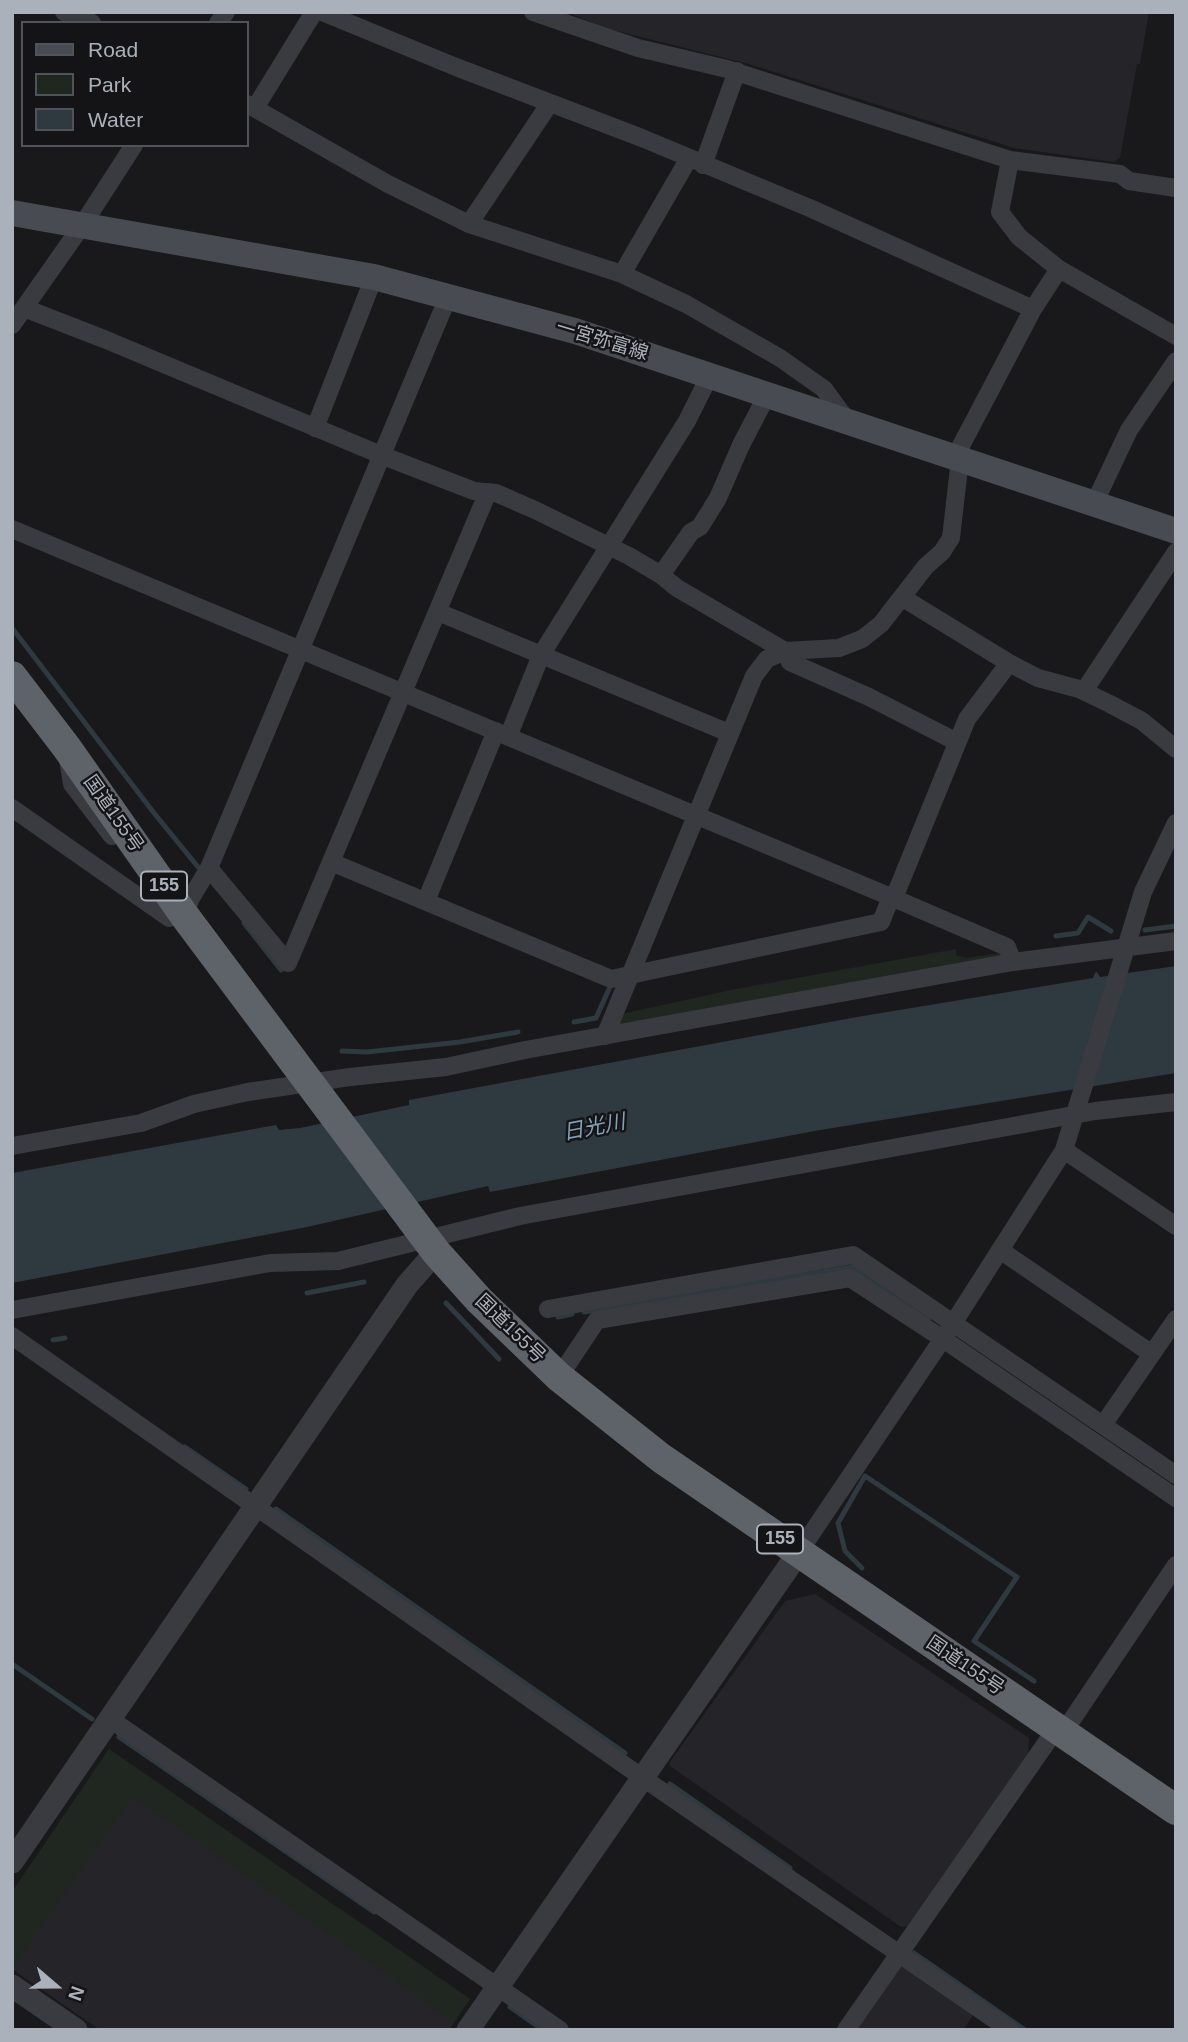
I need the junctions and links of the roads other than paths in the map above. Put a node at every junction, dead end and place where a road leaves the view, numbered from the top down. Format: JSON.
{"nodes":[{"id":1,"x":64,"y":12,"type":"edge"},
{"id":2,"x":314,"y":12,"type":"edge"},
{"id":3,"x":322,"y":12,"type":"edge"},
{"id":4,"x":533,"y":12,"type":"edge"},
{"id":5,"x":87,"y":21,"type":"edge"},
{"id":6,"x":737,"y":71,"type":"junction"},
{"id":7,"x":550,"y":103,"type":"junction"},
{"id":8,"x":251,"y":106,"type":"edge"},
{"id":9,"x":133,"y":147,"type":"edge"},
{"id":10,"x":1010,"y":160,"type":"junction"},
{"id":11,"x":696,"y":161,"type":"junction"},
{"id":12,"x":1175,"y":185,"type":"edge"},
{"id":13,"x":12,"y":213,"type":"edge"},
{"id":14,"x":470,"y":224,"type":"junction"},
{"id":15,"x":83,"y":225,"type":"junction"},
{"id":16,"x":1059,"y":269,"type":"junction"},
{"id":17,"x":622,"y":274,"type":"junction"},
{"id":18,"x":374,"y":277,"type":"junction"},
{"id":19,"x":448,"y":297,"type":"junction"},
{"id":20,"x":24,"y":309,"type":"junction"},
{"id":21,"x":1033,"y":309,"type":"junction"},
{"id":22,"x":12,"y":325,"type":"edge"},
{"id":23,"x":1176,"y":336,"type":"edge"},
{"id":24,"x":1176,"y":361,"type":"edge"},
{"id":25,"x":710,"y":375,"type":"junction"},
{"id":26,"x":767,"y":396,"type":"junction"},
{"id":27,"x":849,"y":423,"type":"junction"},
{"id":28,"x":315,"y":428,"type":"junction"},
{"id":29,"x":381,"y":455,"type":"junction"},
{"id":30,"x":958,"y":458,"type":"junction"},
{"id":31,"x":488,"y":492,"type":"junction"},
{"id":32,"x":1094,"y":504,"type":"junction"},
{"id":33,"x":12,"y":529,"type":"edge"},
{"id":34,"x":1176,"y":531,"type":"edge"},
{"id":35,"x":610,"y":547,"type":"junction"},
{"id":36,"x":1176,"y":552,"type":"edge"},
{"id":37,"x":662,"y":575,"type":"junction"},
{"id":38,"x":903,"y":598,"type":"junction"},
{"id":39,"x":438,"y":612,"type":"junction"},
{"id":40,"x":300,"y":650,"type":"junction"},
{"id":41,"x":785,"y":652,"type":"junction"},
{"id":42,"x":541,"y":655,"type":"junction"},
{"id":43,"x":1009,"y":663,"type":"junction"},
{"id":44,"x":12,"y":676,"type":"edge"},
{"id":45,"x":1084,"y":691,"type":"junction"},
{"id":46,"x":404,"y":692,"type":"junction"},
{"id":47,"x":729,"y":733,"type":"junction"},
{"id":48,"x":502,"y":734,"type":"junction"},
{"id":49,"x":957,"y":742,"type":"junction"},
{"id":50,"x":1176,"y":748,"type":"edge"},
{"id":51,"x":12,"y":808,"type":"edge"},
{"id":52,"x":695,"y":816,"type":"junction"},
{"id":53,"x":1176,"y":823,"type":"edge"},
{"id":54,"x":331,"y":862,"type":"junction"},
{"id":55,"x":209,"y":868,"type":"junction"},
{"id":56,"x":892,"y":897,"type":"junction"},
{"id":57,"x":426,"y":901,"type":"junction"},
{"id":58,"x":179,"y":916,"type":"junction"},
{"id":59,"x":1176,"y":941,"type":"edge"},
{"id":60,"x":1124,"y":951,"type":"junction"},
{"id":61,"x":1013,"y":962,"type":"junction"},
{"id":62,"x":630,"y":976,"type":"junction"},
{"id":63,"x":605,"y":1036,"type":"junction"},
{"id":64,"x":315,"y":1088,"type":"junction"},
{"id":65,"x":1176,"y":1102,"type":"edge"},
{"id":66,"x":1074,"y":1113,"type":"junction"},
{"id":67,"x":12,"y":1146,"type":"edge"},
{"id":68,"x":1064,"y":1150,"type":"junction"},
{"id":69,"x":1176,"y":1226,"type":"edge"},
{"id":70,"x":427,"y":1239,"type":"junction"},
{"id":71,"x":1000,"y":1250,"type":"junction"},
{"id":72,"x":576,"y":1304,"type":"junction"},
{"id":73,"x":548,"y":1309,"type":"dead end"},
{"id":74,"x":12,"y":1310,"type":"edge"},
{"id":75,"x":1176,"y":1319,"type":"edge"},
{"id":76,"x":954,"y":1322,"type":"junction"},
{"id":77,"x":12,"y":1336,"type":"edge"},
{"id":78,"x":943,"y":1339,"type":"junction"},
{"id":79,"x":582,"y":1343,"type":"junction"},
{"id":80,"x":1152,"y":1354,"type":"junction"},
{"id":81,"x":559,"y":1377,"type":"junction"},
{"id":82,"x":1103,"y":1425,"type":"junction"},
{"id":83,"x":1176,"y":1475,"type":"edge"},
{"id":84,"x":1176,"y":1498,"type":"edge"},
{"id":85,"x":256,"y":1507,"type":"junction"},
{"id":86,"x":799,"y":1552,"type":"junction"},
{"id":87,"x":1176,"y":1565,"type":"edge"},
{"id":88,"x":110,"y":1719,"type":"junction"},
{"id":89,"x":1059,"y":1731,"type":"junction"},
{"id":90,"x":643,"y":1778,"type":"junction"},
{"id":91,"x":1176,"y":1810,"type":"edge"},
{"id":92,"x":12,"y":1862,"type":"edge"},
{"id":93,"x":900,"y":1953,"type":"junction"},
{"id":94,"x":12,"y":1986,"type":"edge"},
{"id":95,"x":498,"y":1987,"type":"junction"},
{"id":96,"x":76,"y":2030,"type":"edge"},
{"id":97,"x":468,"y":2030,"type":"edge"},
{"id":98,"x":560,"y":2030,"type":"edge"},
{"id":99,"x":846,"y":2030,"type":"edge"},
{"id":100,"x":1010,"y":2030,"type":"edge"}],
"edges":[{"from":1,"to":5,"type":"street"},
{"from":2,"to":8,"type":"street"},
{"from":3,"to":7,"type":"street"},
{"from":4,"to":6,"type":"street"},
{"from":6,"to":10,"type":"street"},
{"from":6,"to":11,"type":"street"},
{"from":7,"to":11,"type":"street"},
{"from":7,"to":14,"type":"street"},
{"from":8,"to":14,"type":"street"},
{"from":9,"to":15,"type":"street"},
{"from":10,"to":12,"type":"street"},
{"from":10,"to":16,"type":"street"},
{"from":11,"to":17,"type":"street"},
{"from":11,"to":21,"type":"street"},
{"from":13,"to":15,"type":"main road","name":"一宮弥富線"},
{"from":14,"to":17,"type":"street"},
{"from":15,"to":18,"type":"main road","name":"一宮弥富線"},
{"from":15,"to":20,"type":"street"},
{"from":16,"to":21,"type":"street"},
{"from":16,"to":23,"type":"street"},
{"from":17,"to":27,"type":"street"},
{"from":18,"to":19,"type":"main road","name":"一宮弥富線"},
{"from":18,"to":28,"type":"street"},
{"from":19,"to":25,"type":"main road","name":"一宮弥富線"},
{"from":19,"to":29,"type":"street"},
{"from":20,"to":22,"type":"street"},
{"from":20,"to":28,"type":"street"},
{"from":21,"to":30,"type":"street"},
{"from":24,"to":32,"type":"street"},
{"from":25,"to":26,"type":"main road","name":"一宮弥富線"},
{"from":25,"to":35,"type":"street"},
{"from":26,"to":27,"type":"main road","name":"一宮弥富線"},
{"from":26,"to":37,"type":"street"},
{"from":27,"to":30,"type":"main road","name":"一宮弥富線"},
{"from":28,"to":29,"type":"street"},
{"from":29,"to":31,"type":"street"},
{"from":29,"to":40,"type":"street"},
{"from":30,"to":32,"type":"main road","name":"一宮弥富線"},
{"from":30,"to":38,"type":"street"},
{"from":31,"to":35,"type":"street"},
{"from":31,"to":39,"type":"street"},
{"from":32,"to":34,"type":"main road","name":"一宮弥富線"},
{"from":33,"to":40,"type":"street"},
{"from":35,"to":37,"type":"street"},
{"from":35,"to":42,"type":"street"},
{"from":36,"to":45,"type":"street"},
{"from":37,"to":41,"type":"street"},
{"from":38,"to":41,"type":"street"},
{"from":38,"to":43,"type":"street"},
{"from":39,"to":42,"type":"street"},
{"from":39,"to":46,"type":"street"},
{"from":40,"to":46,"type":"street"},
{"from":40,"to":55,"type":"street"},
{"from":41,"to":47,"type":"street"},
{"from":41,"to":49,"type":"street"},
{"from":42,"to":47,"type":"street"},
{"from":42,"to":48,"type":"street"},
{"from":43,"to":45,"type":"street"},
{"from":43,"to":49,"type":"street"},
{"from":44,"to":58,"type":"highway","name":"国道155号","number":"155"},
{"from":45,"to":50,"type":"street"},
{"from":46,"to":48,"type":"street"},
{"from":46,"to":54,"type":"street"},
{"from":47,"to":52,"type":"street"},
{"from":48,"to":52,"type":"street"},
{"from":48,"to":57,"type":"street"},
{"from":49,"to":56,"type":"street"},
{"from":51,"to":58,"type":"street"},
{"from":52,"to":56,"type":"street"},
{"from":52,"to":62,"type":"street"},
{"from":53,"to":60,"type":"street"},
{"from":54,"to":55,"type":"street"},
{"from":54,"to":57,"type":"street"},
{"from":55,"to":58,"type":"street"},
{"from":56,"to":61,"type":"street"},
{"from":56,"to":62,"type":"street"},
{"from":57,"to":62,"type":"street"},
{"from":58,"to":64,"type":"highway","name":"国道155号","number":"155"},
{"from":59,"to":60,"type":"street"},
{"from":60,"to":61,"type":"street"},
{"from":60,"to":66,"type":"street"},
{"from":61,"to":63,"type":"street"},
{"from":62,"to":63,"type":"street"},
{"from":63,"to":64,"type":"street"},
{"from":64,"to":67,"type":"street"},
{"from":64,"to":70,"type":"highway","name":"国道155号","number":"155"},
{"from":65,"to":66,"type":"street"},
{"from":66,"to":68,"type":"street"},
{"from":66,"to":70,"type":"street"},
{"from":68,"to":69,"type":"street"},
{"from":68,"to":71,"type":"street"},
{"from":70,"to":74,"type":"street"},
{"from":70,"to":81,"type":"highway","name":"国道155号","number":"155"},
{"from":70,"to":85,"type":"street"},
{"from":71,"to":76,"type":"street"},
{"from":71,"to":80,"type":"street"},
{"from":72,"to":73,"type":"street"},
{"from":72,"to":76,"type":"street"},
{"from":72,"to":79,"type":"street"},
{"from":75,"to":80,"type":"street"},
{"from":76,"to":78,"type":"street"},
{"from":76,"to":82,"type":"street"},
{"from":77,"to":85,"type":"street"},
{"from":78,"to":79,"type":"street"},
{"from":78,"to":84,"type":"street"},
{"from":78,"to":86,"type":"street"},
{"from":79,"to":81,"type":"street"},
{"from":80,"to":82,"type":"street"},
{"from":81,"to":86,"type":"highway","name":"国道155号","number":"155"},
{"from":82,"to":83,"type":"street"},
{"from":85,"to":88,"type":"street"},
{"from":85,"to":90,"type":"street"},
{"from":86,"to":89,"type":"highway","name":"国道155号","number":"155"},
{"from":86,"to":90,"type":"street"},
{"from":87,"to":89,"type":"street"},
{"from":88,"to":92,"type":"street"},
{"from":88,"to":95,"type":"street"},
{"from":89,"to":91,"type":"highway","name":"国道155号","number":"155"},
{"from":89,"to":93,"type":"street"},
{"from":90,"to":93,"type":"street"},
{"from":90,"to":95,"type":"street"},
{"from":93,"to":99,"type":"street"},
{"from":93,"to":100,"type":"street"},
{"from":94,"to":96,"type":"street"},
{"from":95,"to":97,"type":"street"},
{"from":95,"to":98,"type":"street"}]}
